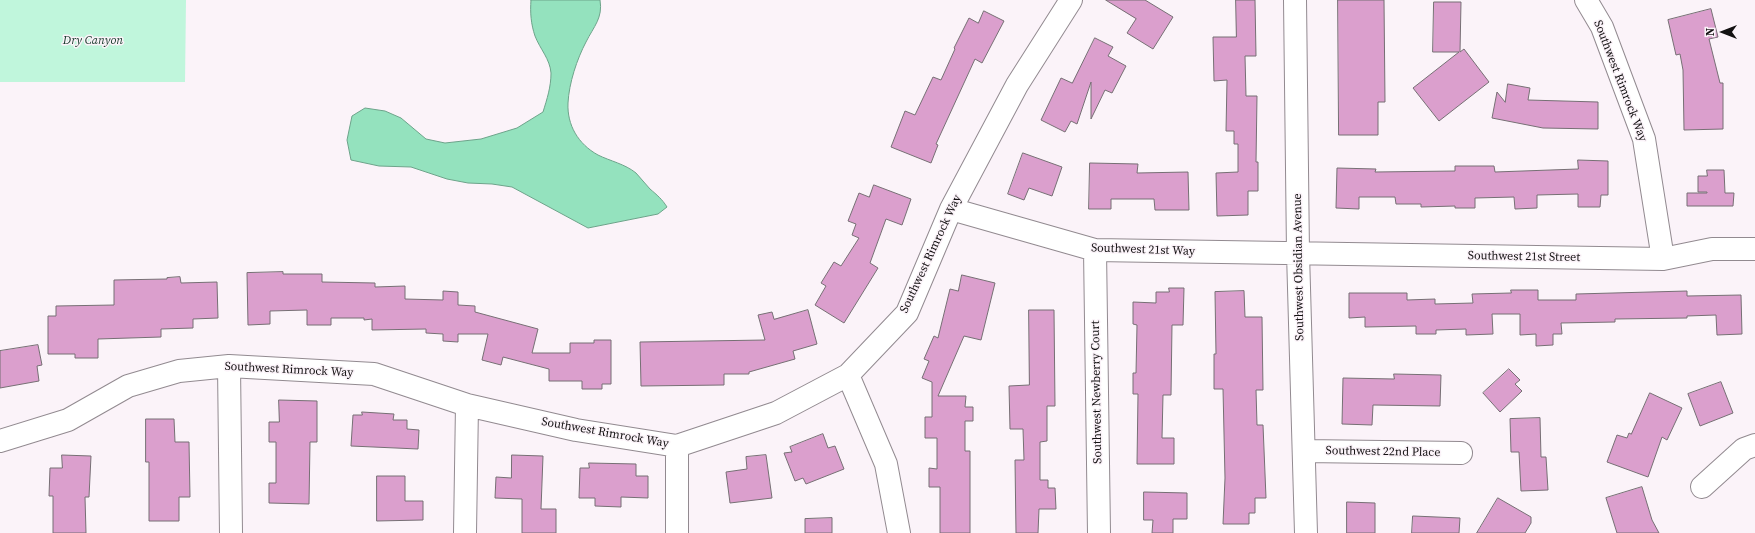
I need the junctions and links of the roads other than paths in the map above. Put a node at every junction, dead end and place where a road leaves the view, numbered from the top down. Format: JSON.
{"nodes":[{"id":1,"x":1071,"y":0,"type":"edge"},
{"id":2,"x":1295,"y":0,"type":"edge"},
{"id":3,"x":1586,"y":0,"type":"edge"},
{"id":4,"x":951,"y":209,"type":"junction"},
{"id":5,"x":1755,"y":249,"type":"edge"},
{"id":6,"x":1095,"y":250,"type":"junction"},
{"id":7,"x":1295,"y":253,"type":"junction"},
{"id":8,"x":1663,"y":259,"type":"junction"},
{"id":9,"x":229,"y":366,"type":"junction"},
{"id":10,"x":848,"y":374,"type":"junction"},
{"id":11,"x":467,"y":404,"type":"junction"},
{"id":12,"x":0,"y":440,"type":"edge"},
{"id":13,"x":1755,"y":445,"type":"edge"},
{"id":14,"x":677,"y":446,"type":"junction"},
{"id":15,"x":1304,"y":451,"type":"junction"},
{"id":16,"x":1461,"y":453,"type":"dead end"},
{"id":17,"x":1702,"y":487,"type":"dead end"},
{"id":18,"x":231,"y":533,"type":"edge"},
{"id":19,"x":465,"y":533,"type":"edge"},
{"id":20,"x":677,"y":533,"type":"edge"},
{"id":21,"x":899,"y":533,"type":"edge"},
{"id":22,"x":1099,"y":533,"type":"edge"},
{"id":23,"x":1306,"y":533,"type":"edge"}],
"edges":[{"from":1,"to":4,"type":"street","name":"Southwest Rimrock Way"},
{"from":2,"to":7,"type":"street","name":"Southwest Obsidian Avenue"},
{"from":3,"to":8,"type":"street","name":"Southwest Rimrock Way"},
{"from":4,"to":6,"type":"street","name":"Southwest 21st Way"},
{"from":4,"to":10,"type":"street","name":"Southwest Rimrock Way"},
{"from":5,"to":8,"type":"street","name":"Southwest 21st Street"},
{"from":6,"to":7,"type":"street","name":"Southwest 21st Way"},
{"from":6,"to":22,"type":"street","name":"Southwest Newberry Court"},
{"from":7,"to":8,"type":"street","name":"Southwest 21st Street"},
{"from":7,"to":15,"type":"street","name":"Southwest Obsidian Avenue"},
{"from":9,"to":11,"type":"street","name":"Southwest Rimrock Way"},
{"from":9,"to":12,"type":"street","name":"Southwest Rimrock Way"},
{"from":9,"to":18,"type":"street"},
{"from":10,"to":14,"type":"street","name":"Southwest Rimrock Way"},
{"from":10,"to":21,"type":"street"},
{"from":11,"to":14,"type":"street","name":"Southwest Rimrock Way"},
{"from":11,"to":19,"type":"street"},
{"from":13,"to":17,"type":"street"},
{"from":14,"to":20,"type":"street"},
{"from":15,"to":16,"type":"street","name":"Southwest 22nd Place"},
{"from":15,"to":23,"type":"street","name":"Southwest Obsidian Avenue"}]}
